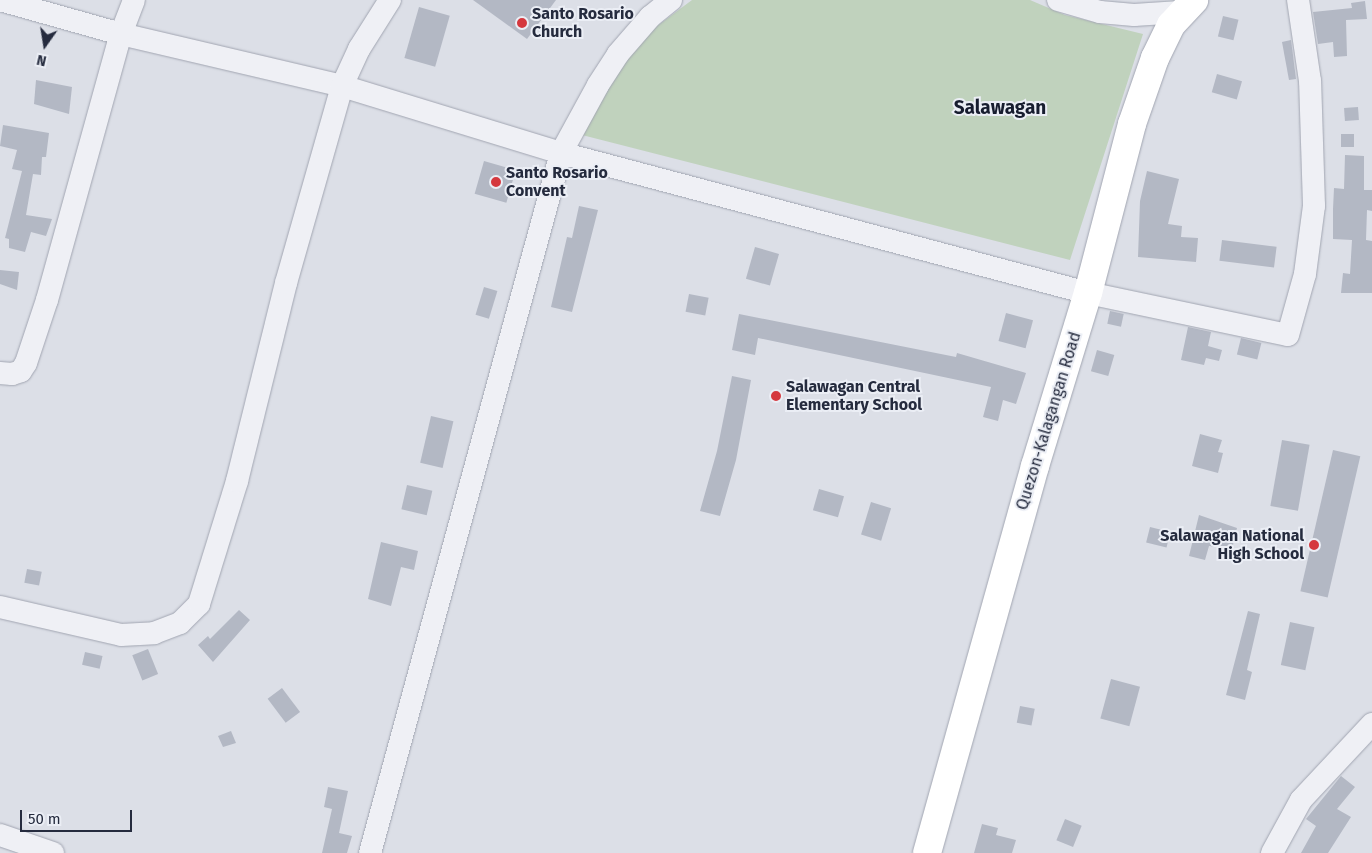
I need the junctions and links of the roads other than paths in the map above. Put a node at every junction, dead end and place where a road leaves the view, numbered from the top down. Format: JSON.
{"nodes":[{"id":1,"x":0,"y":0,"type":"edge"},
{"id":2,"x":134,"y":0,"type":"edge"},
{"id":3,"x":390,"y":0,"type":"edge"},
{"id":4,"x":671,"y":0,"type":"edge"},
{"id":5,"x":1058,"y":0,"type":"edge"},
{"id":6,"x":1298,"y":0,"type":"edge"},
{"id":7,"x":1187,"y":6,"type":"edge"},
{"id":8,"x":121,"y":34,"type":"junction"},
{"id":9,"x":342,"y":86,"type":"junction"},
{"id":10,"x":561,"y":153,"type":"junction"},
{"id":11,"x":1088,"y":293,"type":"junction"},
{"id":12,"x":0,"y":373,"type":"edge"},
{"id":13,"x":0,"y":607,"type":"edge"},
{"id":14,"x":1372,"y":724,"type":"edge"},
{"id":15,"x":0,"y":835,"type":"edge"},
{"id":16,"x":53,"y":853,"type":"edge"},
{"id":17,"x":370,"y":853,"type":"edge"},
{"id":18,"x":927,"y":853,"type":"edge"},
{"id":19,"x":1272,"y":853,"type":"edge"}],
"edges":[{"from":1,"to":8,"type":"street"},
{"from":2,"to":8,"type":"street"},
{"from":3,"to":9,"type":"street"},
{"from":4,"to":10,"type":"street"},
{"from":5,"to":7,"type":"street"},
{"from":6,"to":11,"type":"street"},
{"from":7,"to":11,"type":"main road","name":"Quezon-Kalagangan Road"},
{"from":8,"to":9,"type":"street"},
{"from":8,"to":12,"type":"street"},
{"from":9,"to":10,"type":"street"},
{"from":9,"to":13,"type":"street"},
{"from":10,"to":11,"type":"street"},
{"from":10,"to":17,"type":"street"},
{"from":11,"to":18,"type":"main road","name":"Quezon-Kalagangan Road"},
{"from":14,"to":19,"type":"street"},
{"from":15,"to":16,"type":"street"}]}
